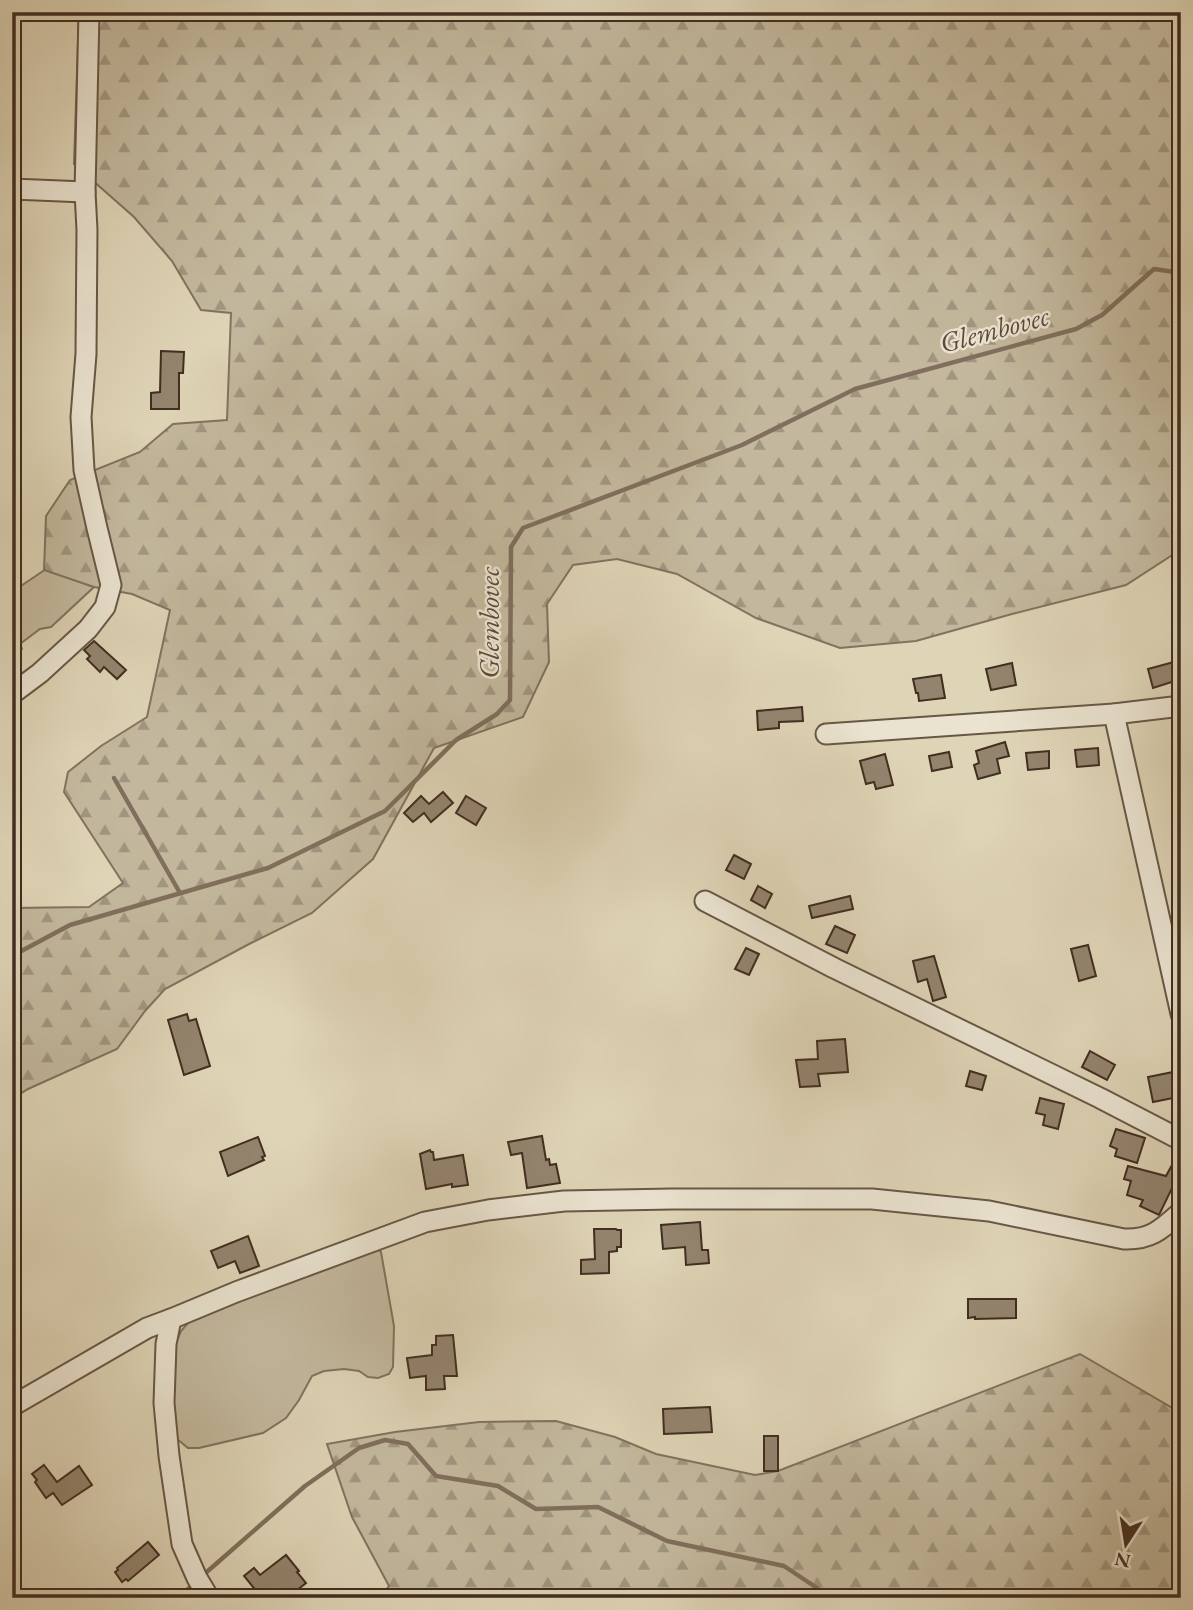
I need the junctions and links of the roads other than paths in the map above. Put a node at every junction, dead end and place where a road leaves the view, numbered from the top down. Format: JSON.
{"nodes":[{"id":1,"x":89,"y":12,"type":"edge"},
{"id":2,"x":12,"y":189,"type":"edge"},
{"id":3,"x":85,"y":192,"type":"junction"},
{"id":4,"x":12,"y":694,"type":"edge"},
{"id":5,"x":1181,"y":706,"type":"edge"},
{"id":6,"x":1114,"y":714,"type":"junction"},
{"id":7,"x":826,"y":734,"type":"dead end"},
{"id":8,"x":705,"y":901,"type":"dead end"},
{"id":9,"x":1181,"y":1014,"type":"edge"},
{"id":10,"x":1181,"y":1140,"type":"edge"},
{"id":11,"x":1181,"y":1212,"type":"edge"},
{"id":12,"x":171,"y":1319,"type":"junction"},
{"id":13,"x":12,"y":1406,"type":"edge"},
{"id":14,"x":209,"y":1598,"type":"edge"}],
"edges":[{"from":1,"to":3,"type":"street"},
{"from":2,"to":3,"type":"street"},
{"from":3,"to":4,"type":"street"},
{"from":5,"to":6,"type":"street"},
{"from":6,"to":7,"type":"street"},
{"from":6,"to":9,"type":"street"},
{"from":8,"to":10,"type":"street"},
{"from":11,"to":12,"type":"street"},
{"from":12,"to":13,"type":"street"},
{"from":12,"to":14,"type":"street"}]}
